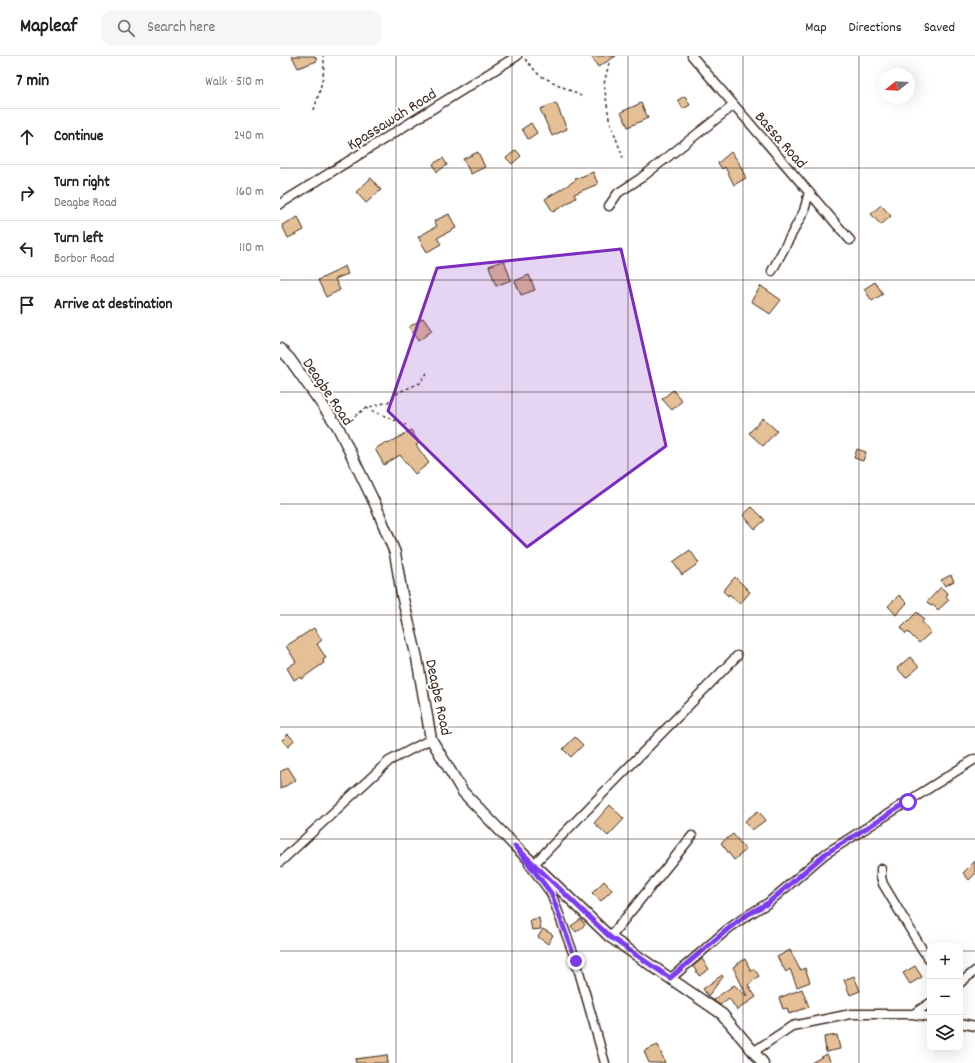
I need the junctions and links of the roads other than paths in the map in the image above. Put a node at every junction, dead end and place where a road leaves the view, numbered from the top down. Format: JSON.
{"nodes":[{"id":1,"x":517,"y":56,"type":"edge"},
{"id":2,"x":692,"y":56,"type":"edge"},
{"id":3,"x":734,"y":105,"type":"junction"},
{"id":4,"x":809,"y":192,"type":"junction"},
{"id":5,"x":280,"y":204,"type":"edge"},
{"id":6,"x":609,"y":206,"type":"dead end"},
{"id":7,"x":850,"y":240,"type":"dead end"},
{"id":8,"x":772,"y":271,"type":"dead end"},
{"id":9,"x":280,"y":349,"type":"edge"},
{"id":10,"x":737,"y":656,"type":"dead end"},
{"id":11,"x":431,"y":738,"type":"junction"},
{"id":12,"x":975,"y":759,"type":"edge"},
{"id":13,"x":692,"y":836,"type":"dead end"},
{"id":14,"x":515,"y":846,"type":"junction"},
{"id":15,"x":280,"y":862,"type":"edge"},
{"id":16,"x":534,"y":864,"type":"junction"},
{"id":17,"x":881,"y":869,"type":"dead end"},
{"id":18,"x":610,"y":937,"type":"junction"},
{"id":19,"x":927,"y":956,"type":"edge"},
{"id":20,"x":975,"y":971,"type":"edge"},
{"id":21,"x":670,"y":978,"type":"junction"},
{"id":22,"x":963,"y":981,"type":"edge"},
{"id":23,"x":927,"y":1005,"type":"edge"},
{"id":24,"x":913,"y":1014,"type":"junction"},
{"id":25,"x":927,"y":1016,"type":"edge"},
{"id":26,"x":963,"y":1024,"type":"edge"},
{"id":27,"x":975,"y":1026,"type":"edge"},
{"id":28,"x":753,"y":1052,"type":"junction"},
{"id":29,"x":605,"y":1063,"type":"edge"},
{"id":30,"x":763,"y":1063,"type":"edge"}],
"edges":[{"from":1,"to":5,"type":"street","name":"Kpassawah Road"},
{"from":2,"to":3,"type":"street","name":"Bassa Road"},
{"from":3,"to":4,"type":"street","name":"Bassa Road"},
{"from":3,"to":6,"type":"street"},
{"from":4,"to":7,"type":"street","name":"Bassa Road"},
{"from":4,"to":8,"type":"street"},
{"from":9,"to":11,"type":"street","name":"Deagbe Road"},
{"from":10,"to":16,"type":"street"},
{"from":11,"to":14,"type":"street","name":"Deagbe Road"},
{"from":11,"to":15,"type":"street"},
{"from":12,"to":21,"type":"street"},
{"from":13,"to":18,"type":"street"},
{"from":14,"to":16,"type":"street","name":"Deagbe Road"},
{"from":14,"to":29,"type":"street"},
{"from":16,"to":18,"type":"street","name":"Deagbe Road"},
{"from":17,"to":19,"type":"street"},
{"from":18,"to":21,"type":"street","name":"Deagbe Road"},
{"from":20,"to":22,"type":"street"},
{"from":21,"to":28,"type":"street","name":"Deagbe Road"},
{"from":23,"to":24,"type":"street"},
{"from":24,"to":25,"type":"street"},
{"from":24,"to":28,"type":"street"},
{"from":26,"to":27,"type":"street"},
{"from":28,"to":30,"type":"street","name":"Deagbe Road"}]}
